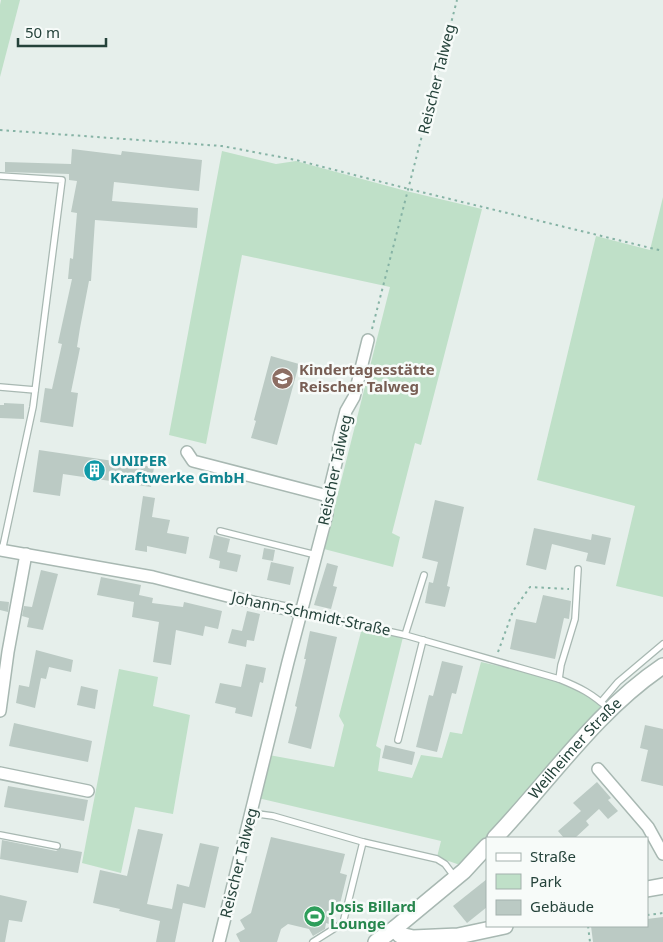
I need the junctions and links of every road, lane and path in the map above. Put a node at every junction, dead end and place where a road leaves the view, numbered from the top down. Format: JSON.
{"nodes":[{"id":1,"x":457,"y":0,"type":"edge"},
{"id":2,"x":0,"y":130,"type":"edge"},
{"id":3,"x":0,"y":176,"type":"edge"},
{"id":4,"x":408,"y":189,"type":"junction"},
{"id":5,"x":663,"y":251,"type":"edge"},
{"id":6,"x":368,"y":340,"type":"joint"},
{"id":7,"x":0,"y":387,"type":"edge"},
{"id":8,"x":35,"y":390,"type":"junction"},
{"id":9,"x":187,"y":452,"type":"dead end"},
{"id":10,"x":328,"y":496,"type":"junction"},
{"id":11,"x":220,"y":531,"type":"dead end"},
{"id":12,"x":1,"y":550,"type":"edge"},
{"id":13,"x":26,"y":554,"type":"junction"},
{"id":14,"x":316,"y":555,"type":"junction"},
{"id":15,"x":578,"y":569,"type":"dead end"},
{"id":16,"x":424,"y":575,"type":"dead end"},
{"id":17,"x":577,"y":590,"type":"junction"},
{"id":18,"x":301,"y":612,"type":"junction"},
{"id":19,"x":405,"y":635,"type":"junction"},
{"id":20,"x":423,"y":640,"type":"junction"},
{"id":21,"x":663,"y":644,"type":"edge"},
{"id":22,"x":494,"y":661,"type":"junction"},
{"id":23,"x":663,"y":666,"type":"edge"},
{"id":24,"x":558,"y":679,"type":"junction"},
{"id":25,"x":606,"y":706,"type":"junction"},
{"id":26,"x":0,"y":711,"type":"edge"},
{"id":27,"x":398,"y":740,"type":"dead end"},
{"id":28,"x":598,"y":769,"type":"dead end"},
{"id":29,"x":0,"y":773,"type":"edge"},
{"id":30,"x":88,"y":790,"type":"dead end"},
{"id":31,"x":251,"y":813,"type":"junction"},
{"id":32,"x":0,"y":835,"type":"edge"},
{"id":33,"x":495,"y":837,"type":"edge"},
{"id":34,"x":363,"y":842,"type":"junction"},
{"id":35,"x":57,"y":846,"type":"dead end"},
{"id":36,"x":486,"y":847,"type":"edge"},
{"id":37,"x":663,"y":854,"type":"edge"},
{"id":38,"x":455,"y":878,"type":"junction"},
{"id":39,"x":663,"y":886,"type":"edge"},
{"id":40,"x":648,"y":889,"type":"edge"},
{"id":41,"x":663,"y":913,"type":"edge"},
{"id":42,"x":648,"y":915,"type":"edge"},
{"id":43,"x":500,"y":927,"type":"edge"},
{"id":44,"x":588,"y":927,"type":"edge"},
{"id":45,"x":394,"y":929,"type":"junction"},
{"id":46,"x":219,"y":942,"type":"edge"},
{"id":47,"x":313,"y":942,"type":"edge"},
{"id":48,"x":376,"y":942,"type":"edge"},
{"id":49,"x":590,"y":942,"type":"edge"}],
"edges":[{"from":1,"to":4,"type":"path","name":"Reischer Talweg"},
{"from":2,"to":4,"type":"path"},
{"from":3,"to":8,"type":"lane"},
{"from":4,"to":5,"type":"path"},
{"from":4,"to":6,"type":"path","name":"Reischer Talweg"},
{"from":6,"to":10,"type":"street","name":"Reischer Talweg"},
{"from":7,"to":8,"type":"lane"},
{"from":8,"to":12,"type":"lane"},
{"from":9,"to":10,"type":"street"},
{"from":10,"to":14,"type":"street","name":"Reischer Talweg"},
{"from":11,"to":14,"type":"lane"},
{"from":12,"to":13,"type":"street","name":"Johann-Schmidt-Straße"},
{"from":13,"to":18,"type":"street","name":"Johann-Schmidt-Straße"},
{"from":13,"to":26,"type":"street"},
{"from":14,"to":18,"type":"street","name":"Reischer Talweg"},
{"from":15,"to":17,"type":"lane"},
{"from":16,"to":19,"type":"lane"},
{"from":17,"to":22,"type":"path"},
{"from":17,"to":24,"type":"lane"},
{"from":18,"to":19,"type":"lane","name":"Johann-Schmidt-Straße"},
{"from":18,"to":31,"type":"street","name":"Reischer Talweg"},
{"from":19,"to":20,"type":"lane","name":"Johann-Schmidt-Straße"},
{"from":20,"to":22,"type":"lane","name":"Johann-Schmidt-Straße"},
{"from":20,"to":27,"type":"lane"},
{"from":21,"to":25,"type":"lane"},
{"from":22,"to":24,"type":"lane","name":"Johann-Schmidt-Straße"},
{"from":23,"to":25,"type":"street","name":"Weilheimer Straße"},
{"from":24,"to":25,"type":"lane","name":"Johann-Schmidt-Straße"},
{"from":25,"to":33,"type":"street","name":"Weilheimer Straße"},
{"from":28,"to":37,"type":"street"},
{"from":29,"to":30,"type":"street"},
{"from":31,"to":34,"type":"lane"},
{"from":31,"to":46,"type":"street","name":"Reischer Talweg"},
{"from":32,"to":35,"type":"lane"},
{"from":34,"to":38,"type":"lane"},
{"from":34,"to":47,"type":"lane"},
{"from":36,"to":38,"type":"street"},
{"from":38,"to":45,"type":"street"},
{"from":39,"to":40,"type":"street"},
{"from":41,"to":42,"type":"path"},
{"from":43,"to":45,"type":"street"},
{"from":44,"to":49,"type":"path"},
{"from":45,"to":48,"type":"street"}]}
